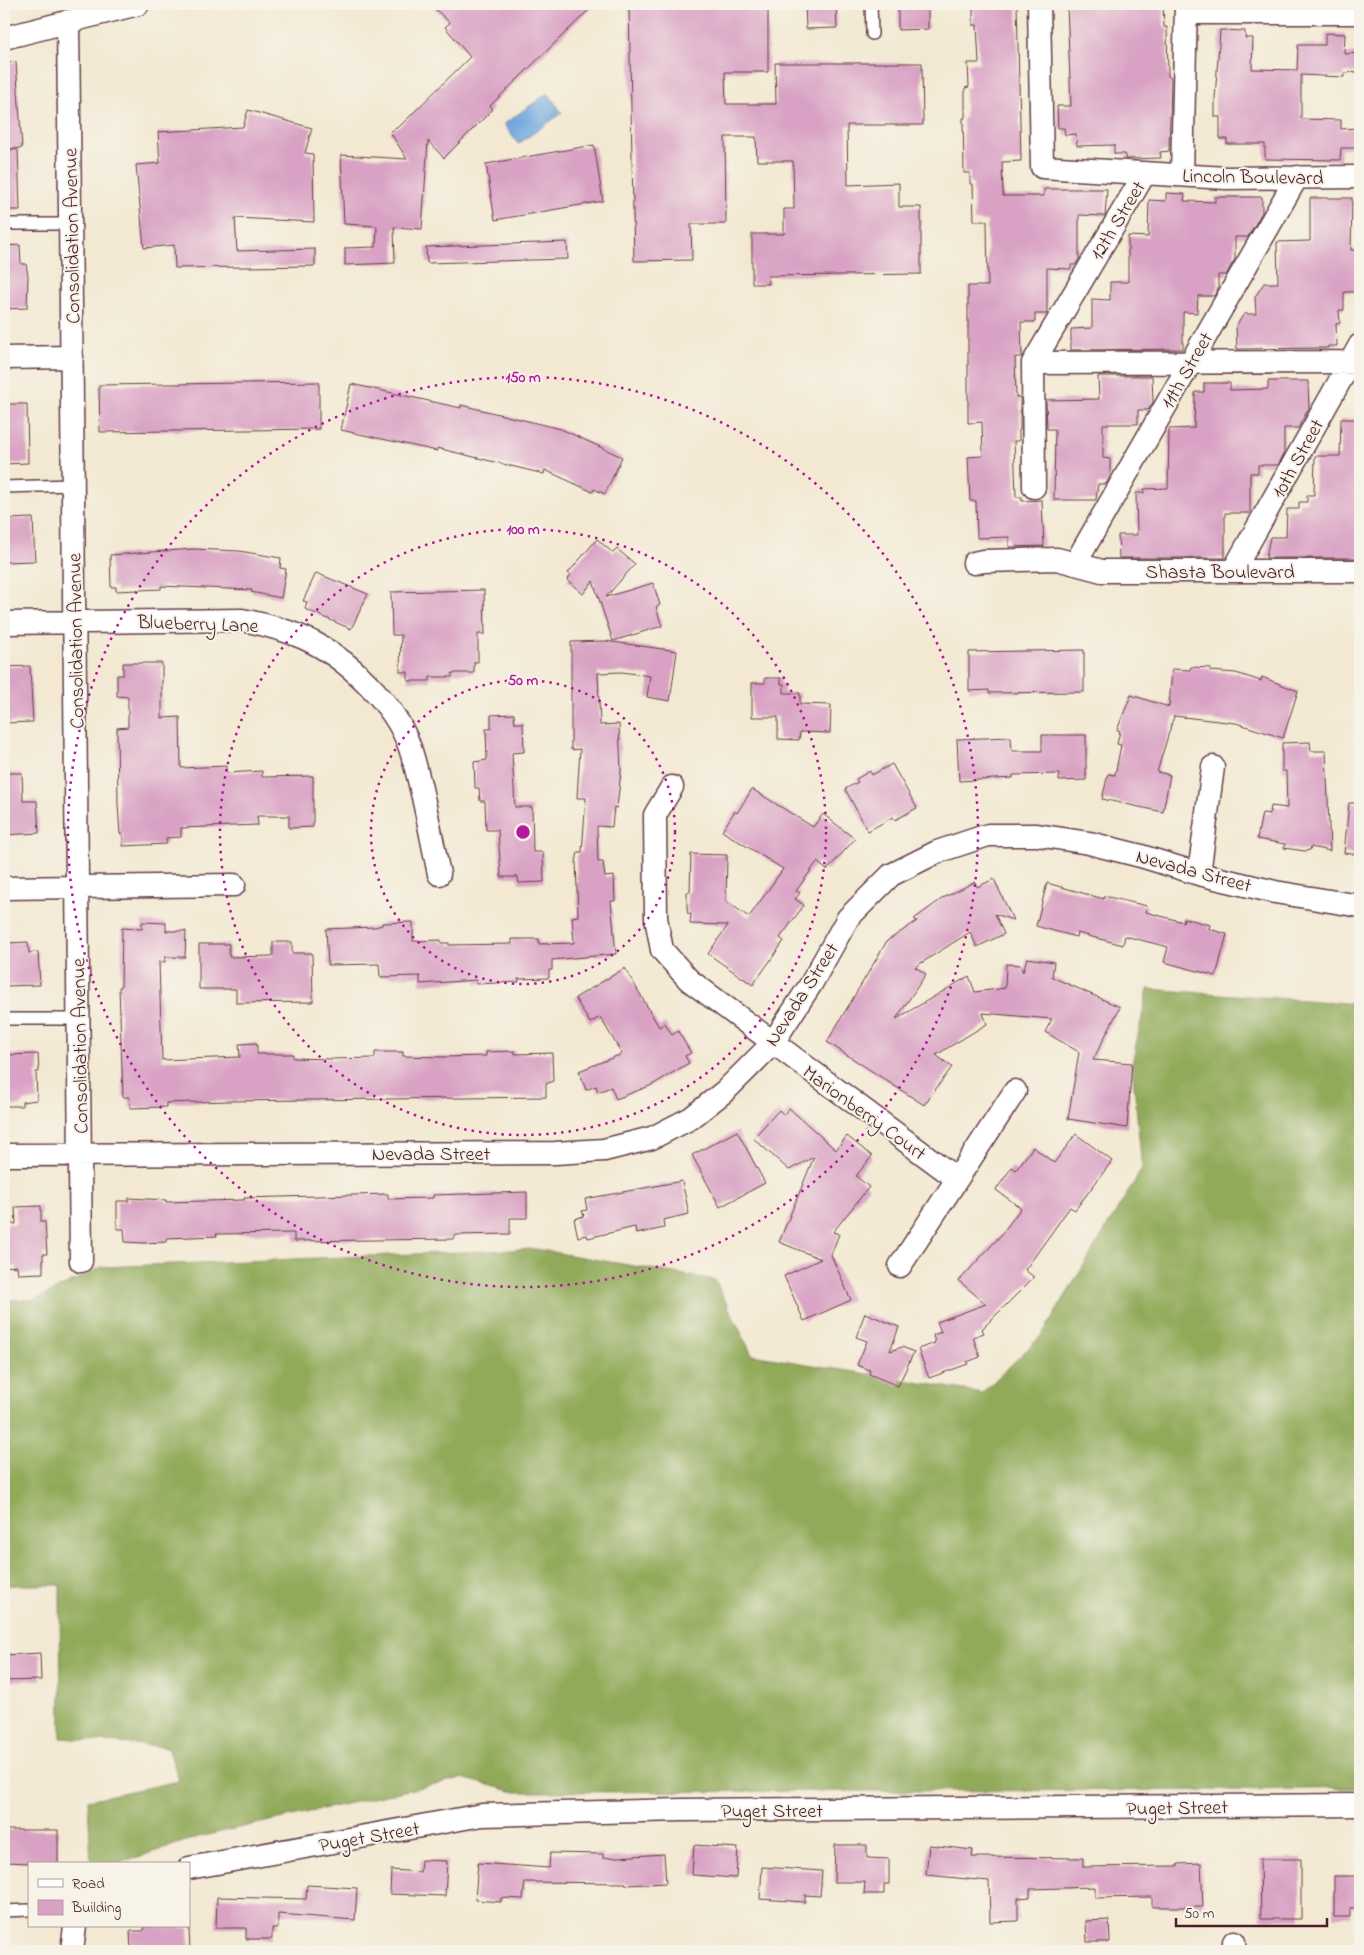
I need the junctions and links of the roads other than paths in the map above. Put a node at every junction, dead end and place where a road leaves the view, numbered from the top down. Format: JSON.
{"nodes":[{"id":1,"x":138,"y":4,"type":"edge"},
{"id":2,"x":871,"y":4,"type":"edge"},
{"id":3,"x":1039,"y":4,"type":"edge"},
{"id":4,"x":1186,"y":8,"type":"edge"},
{"id":5,"x":1360,"y":13,"type":"edge"},
{"id":6,"x":68,"y":21,"type":"junction"},
{"id":7,"x":872,"y":34,"type":"dead end"},
{"id":8,"x":4,"y":38,"type":"edge"},
{"id":9,"x":1145,"y":174,"type":"junction"},
{"id":10,"x":1182,"y":176,"type":"junction"},
{"id":11,"x":1297,"y":177,"type":"junction"},
{"id":12,"x":1360,"y":177,"type":"edge"},
{"id":13,"x":4,"y":224,"type":"edge"},
{"id":14,"x":70,"y":224,"type":"junction"},
{"id":15,"x":1357,"y":356,"type":"edge"},
{"id":16,"x":72,"y":357,"type":"junction"},
{"id":17,"x":4,"y":358,"type":"edge"},
{"id":18,"x":1032,"y":363,"type":"junction"},
{"id":19,"x":1191,"y":363,"type":"junction"},
{"id":20,"x":73,"y":485,"type":"junction"},
{"id":21,"x":4,"y":486,"type":"edge"},
{"id":22,"x":1034,"y":487,"type":"dead end"},
{"id":23,"x":974,"y":563,"type":"dead end"},
{"id":24,"x":1080,"y":564,"type":"junction"},
{"id":25,"x":1233,"y":571,"type":"junction"},
{"id":26,"x":1360,"y":572,"type":"edge"},
{"id":27,"x":75,"y":622,"type":"junction"},
{"id":28,"x":4,"y":623,"type":"edge"},
{"id":29,"x":1213,"y":767,"type":"dead end"},
{"id":30,"x":672,"y":788,"type":"dead end"},
{"id":31,"x":439,"y":874,"type":"dead end"},
{"id":32,"x":1198,"y":874,"type":"junction"},
{"id":33,"x":234,"y":885,"type":"dead end"},
{"id":34,"x":77,"y":887,"type":"junction"},
{"id":35,"x":4,"y":888,"type":"edge"},
{"id":36,"x":1360,"y":906,"type":"edge"},
{"id":37,"x":79,"y":1018,"type":"junction"},
{"id":38,"x":4,"y":1019,"type":"edge"},
{"id":39,"x":772,"y":1044,"type":"junction"},
{"id":40,"x":1015,"y":1091,"type":"dead end"},
{"id":41,"x":80,"y":1154,"type":"junction"},
{"id":42,"x":4,"y":1155,"type":"edge"},
{"id":43,"x":957,"y":1179,"type":"junction"},
{"id":44,"x":82,"y":1261,"type":"dead end"},
{"id":45,"x":900,"y":1266,"type":"dead end"},
{"id":46,"x":1360,"y":1805,"type":"edge"},
{"id":47,"x":190,"y":1868,"type":"edge"},
{"id":48,"x":4,"y":1910,"type":"edge"},
{"id":49,"x":28,"y":1910,"type":"edge"}],
"edges":[{"from":1,"to":6,"type":"street"},
{"from":2,"to":7,"type":"lane"},
{"from":3,"to":9,"type":"street","name":"12th Street"},
{"from":4,"to":5,"type":"street"},
{"from":4,"to":10,"type":"street"},
{"from":6,"to":8,"type":"street"},
{"from":6,"to":14,"type":"street","name":"Consolidation Avenue"},
{"from":9,"to":10,"type":"street","name":"Lincoln Boulevard"},
{"from":9,"to":18,"type":"street","name":"12th Street"},
{"from":10,"to":11,"type":"street","name":"Lincoln Boulevard"},
{"from":11,"to":12,"type":"street","name":"Lincoln Boulevard"},
{"from":11,"to":19,"type":"street","name":"11th Street"},
{"from":13,"to":14,"type":"lane"},
{"from":14,"to":16,"type":"street","name":"Consolidation Avenue"},
{"from":15,"to":19,"type":"street"},
{"from":15,"to":25,"type":"street","name":"10th Street"},
{"from":16,"to":17,"type":"street"},
{"from":16,"to":20,"type":"street","name":"Consolidation Avenue"},
{"from":18,"to":19,"type":"street"},
{"from":18,"to":22,"type":"street"},
{"from":19,"to":24,"type":"street","name":"11th Street"},
{"from":20,"to":21,"type":"lane"},
{"from":20,"to":27,"type":"street","name":"Consolidation Avenue"},
{"from":23,"to":24,"type":"street","name":"Shasta Boulevard"},
{"from":24,"to":25,"type":"street","name":"Shasta Boulevard"},
{"from":25,"to":26,"type":"street","name":"Shasta Boulevard"},
{"from":27,"to":28,"type":"street","name":"Blueberry Lane"},
{"from":27,"to":31,"type":"street","name":"Blueberry Lane"},
{"from":27,"to":34,"type":"street","name":"Consolidation Avenue"},
{"from":29,"to":32,"type":"street"},
{"from":30,"to":39,"type":"street","name":"Marionberry Court"},
{"from":32,"to":36,"type":"street","name":"Nevada Street"},
{"from":32,"to":39,"type":"street","name":"Nevada Street"},
{"from":33,"to":34,"type":"street"},
{"from":34,"to":35,"type":"street"},
{"from":34,"to":37,"type":"street","name":"Consolidation Avenue"},
{"from":37,"to":38,"type":"lane"},
{"from":37,"to":41,"type":"street","name":"Consolidation Avenue"},
{"from":39,"to":41,"type":"street","name":"Nevada Street"},
{"from":39,"to":43,"type":"street","name":"Marionberry Court"},
{"from":40,"to":43,"type":"street"},
{"from":41,"to":42,"type":"street","name":"Nevada Street"},
{"from":41,"to":44,"type":"street","name":"Consolidation Avenue"},
{"from":43,"to":45,"type":"street"},
{"from":46,"to":47,"type":"street","name":"Puget Street"},
{"from":48,"to":49,"type":"lane"}]}
